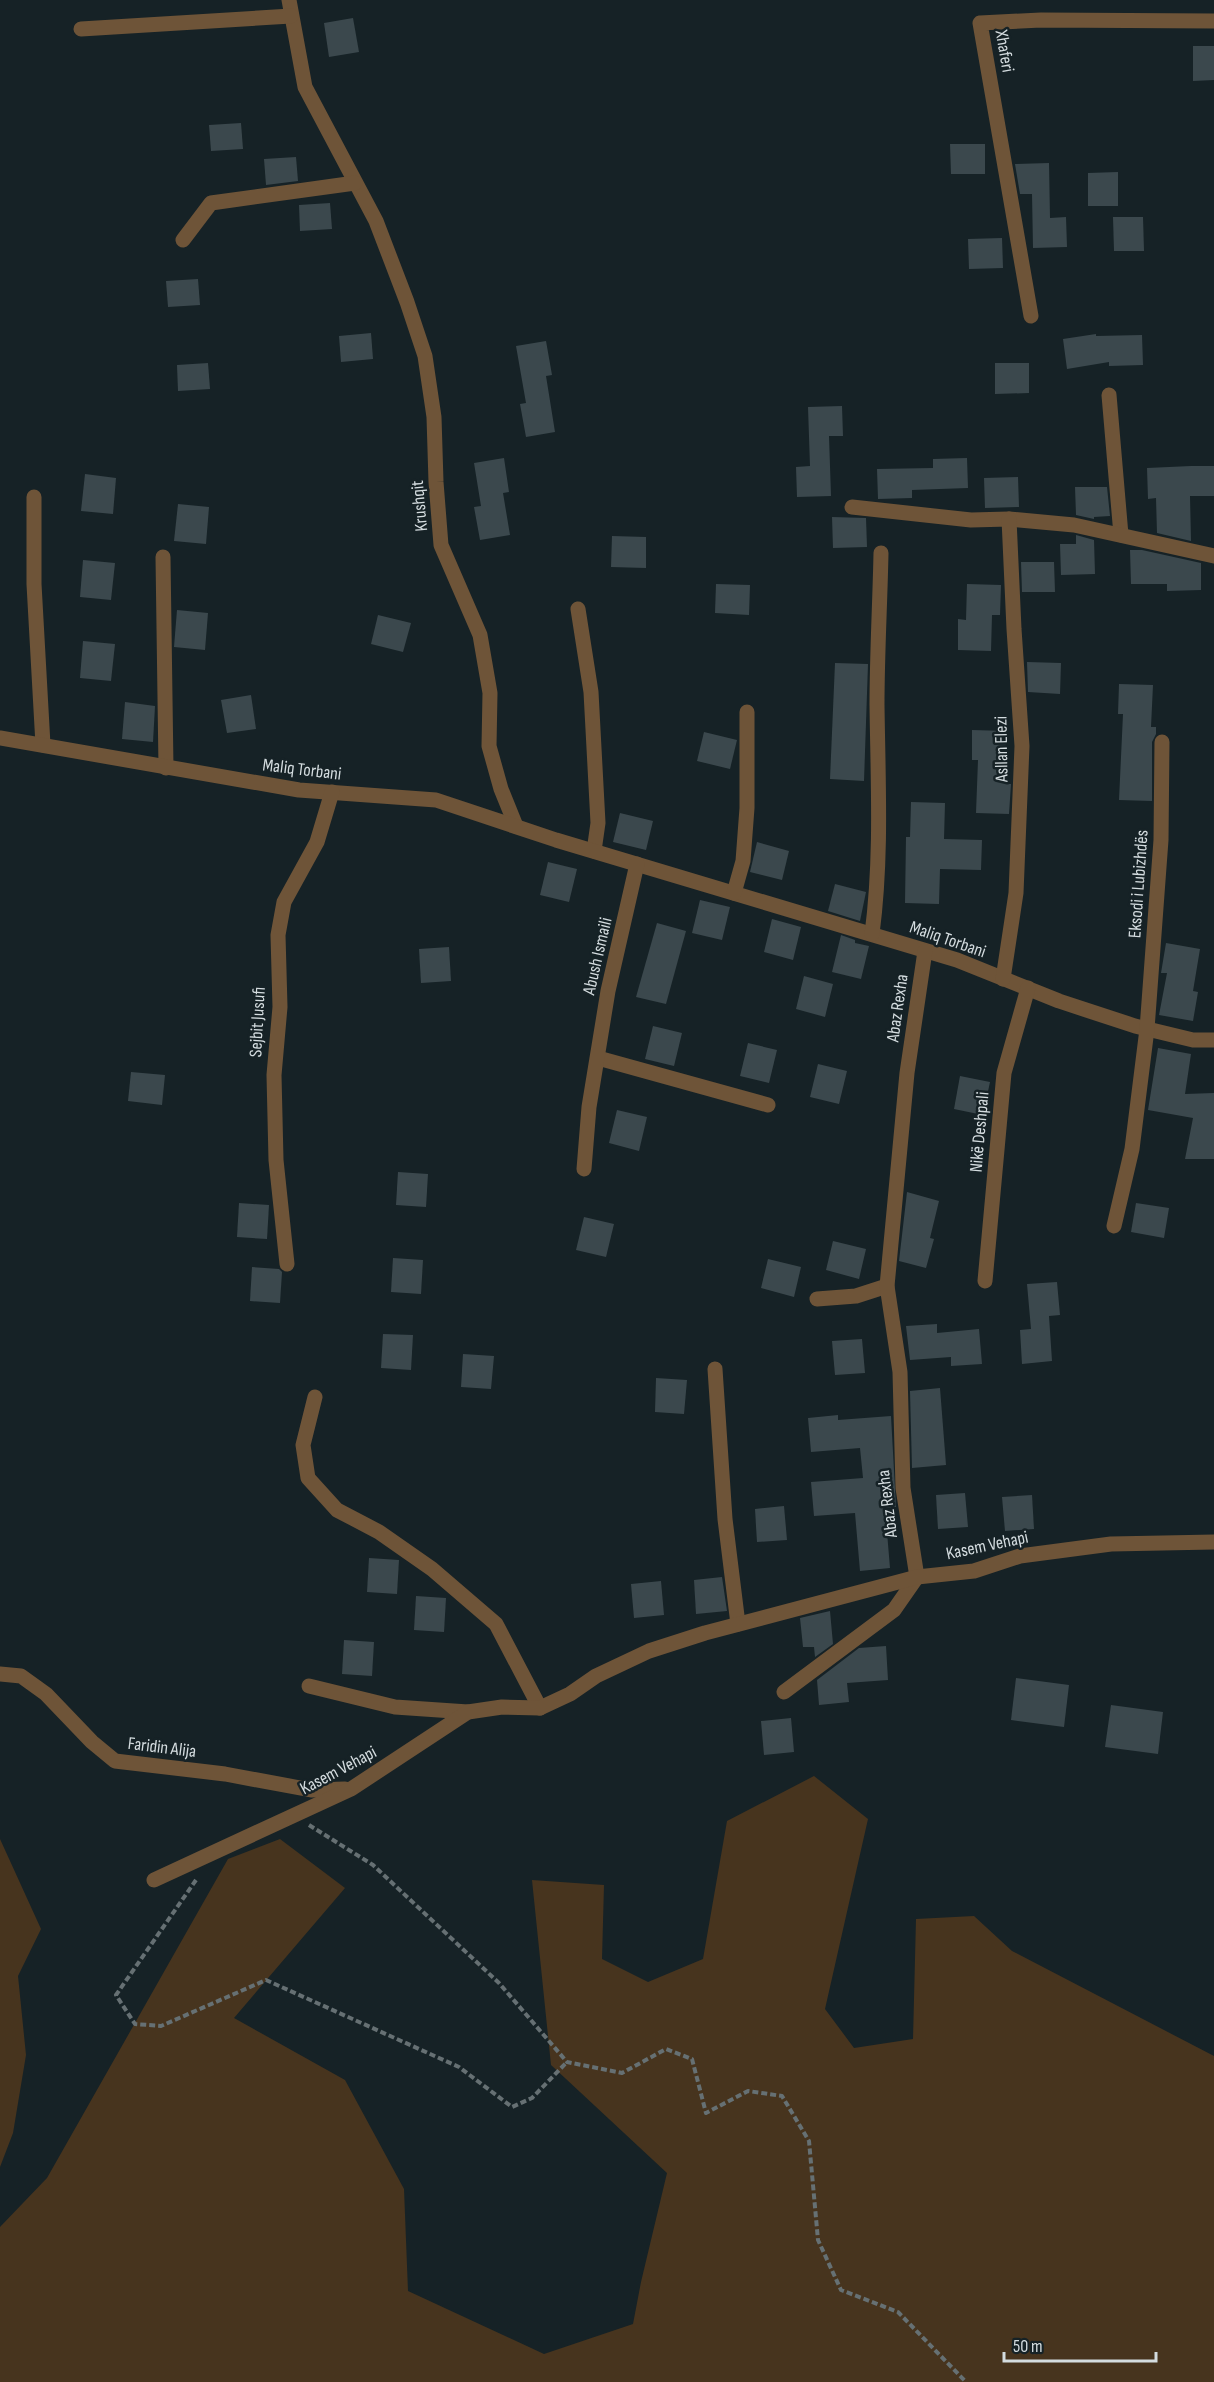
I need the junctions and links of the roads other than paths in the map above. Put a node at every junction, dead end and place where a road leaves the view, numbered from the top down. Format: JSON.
{"nodes":[{"id":1,"x":290,"y":8,"type":"edge"},
{"id":2,"x":1214,"y":21,"type":"edge"},
{"id":3,"x":81,"y":29,"type":"dead end"},
{"id":4,"x":355,"y":183,"type":"junction"},
{"id":5,"x":183,"y":240,"type":"dead end"},
{"id":6,"x":1031,"y":316,"type":"dead end"},
{"id":7,"x":1109,"y":395,"type":"dead end"},
{"id":8,"x":34,"y":497,"type":"dead end"},
{"id":9,"x":852,"y":507,"type":"dead end"},
{"id":10,"x":1009,"y":519,"type":"junction"},
{"id":11,"x":1121,"y":536,"type":"junction"},
{"id":12,"x":881,"y":553,"type":"dead end"},
{"id":13,"x":1214,"y":556,"type":"edge"},
{"id":14,"x":164,"y":557,"type":"dead end"},
{"id":15,"x":579,"y":609,"type":"dead end"},
{"id":16,"x":747,"y":712,"type":"dead end"},
{"id":17,"x":0,"y":738,"type":"edge"},
{"id":18,"x":1162,"y":742,"type":"dead end"},
{"id":19,"x":43,"y":745,"type":"junction"},
{"id":20,"x":166,"y":768,"type":"junction"},
{"id":21,"x":332,"y":792,"type":"junction"},
{"id":22,"x":516,"y":826,"type":"junction"},
{"id":23,"x":594,"y":851,"type":"junction"},
{"id":24,"x":637,"y":864,"type":"junction"},
{"id":25,"x":734,"y":893,"type":"junction"},
{"id":26,"x":872,"y":934,"type":"junction"},
{"id":27,"x":925,"y":951,"type":"junction"},
{"id":28,"x":1003,"y":979,"type":"junction"},
{"id":29,"x":1028,"y":988,"type":"junction"},
{"id":30,"x":1147,"y":1029,"type":"junction"},
{"id":31,"x":1214,"y":1040,"type":"edge"},
{"id":32,"x":597,"y":1058,"type":"junction"},
{"id":33,"x":768,"y":1105,"type":"dead end"},
{"id":34,"x":584,"y":1169,"type":"dead end"},
{"id":35,"x":1114,"y":1226,"type":"dead end"},
{"id":36,"x":287,"y":1264,"type":"dead end"},
{"id":37,"x":985,"y":1281,"type":"dead end"},
{"id":38,"x":887,"y":1286,"type":"junction"},
{"id":39,"x":817,"y":1299,"type":"dead end"},
{"id":40,"x":715,"y":1369,"type":"dead end"},
{"id":41,"x":315,"y":1397,"type":"dead end"},
{"id":42,"x":1214,"y":1542,"type":"edge"},
{"id":43,"x":917,"y":1577,"type":"junction"},
{"id":44,"x":738,"y":1624,"type":"junction"},
{"id":45,"x":0,"y":1674,"type":"edge"},
{"id":46,"x":309,"y":1686,"type":"dead end"},
{"id":47,"x":784,"y":1692,"type":"dead end"},
{"id":48,"x":540,"y":1708,"type":"junction"},
{"id":49,"x":468,"y":1712,"type":"junction"},
{"id":50,"x":351,"y":1789,"type":"junction"},
{"id":51,"x":154,"y":1880,"type":"dead end"}],
"edges":[{"from":1,"to":3,"type":"street","name":"Krushqit"},
{"from":1,"to":4,"type":"street","name":"Krushqit"},
{"from":2,"to":6,"type":"street","name":"Xhaferi"},
{"from":4,"to":5,"type":"street"},
{"from":4,"to":22,"type":"street","name":"Krushqit"},
{"from":7,"to":11,"type":"street"},
{"from":8,"to":19,"type":"street"},
{"from":9,"to":10,"type":"street"},
{"from":10,"to":11,"type":"street"},
{"from":10,"to":28,"type":"street","name":"Asllan Elezi"},
{"from":11,"to":13,"type":"street"},
{"from":12,"to":26,"type":"street"},
{"from":14,"to":20,"type":"street"},
{"from":15,"to":23,"type":"street"},
{"from":16,"to":25,"type":"street"},
{"from":17,"to":19,"type":"street","name":"Maliq Torbani"},
{"from":18,"to":30,"type":"street","name":"Eksodi i Lubizhdës"},
{"from":19,"to":20,"type":"street","name":"Maliq Torbani"},
{"from":20,"to":21,"type":"street","name":"Maliq Torbani"},
{"from":21,"to":22,"type":"street","name":"Maliq Torbani"},
{"from":21,"to":36,"type":"street","name":"Sejbit Jusufi"},
{"from":22,"to":23,"type":"street","name":"Maliq Torbani"},
{"from":23,"to":24,"type":"street","name":"Maliq Torbani"},
{"from":24,"to":25,"type":"street","name":"Maliq Torbani"},
{"from":24,"to":32,"type":"street","name":"Abush Ismaili"},
{"from":25,"to":26,"type":"street","name":"Maliq Torbani"},
{"from":26,"to":27,"type":"street","name":"Maliq Torbani"},
{"from":27,"to":28,"type":"street","name":"Maliq Torbani"},
{"from":27,"to":38,"type":"street","name":"Abaz Rexha"},
{"from":28,"to":29,"type":"street","name":"Maliq Torbani"},
{"from":29,"to":30,"type":"street","name":"Maliq Torbani"},
{"from":29,"to":37,"type":"street","name":"Nikë Deshpali"},
{"from":30,"to":31,"type":"street","name":"Maliq Torbani"},
{"from":30,"to":35,"type":"street"},
{"from":32,"to":33,"type":"street"},
{"from":32,"to":34,"type":"street","name":"Abush Ismaili"},
{"from":38,"to":39,"type":"street"},
{"from":38,"to":43,"type":"street","name":"Abaz Rexha"},
{"from":40,"to":44,"type":"street"},
{"from":41,"to":48,"type":"street"},
{"from":42,"to":43,"type":"street","name":"Kasem Vehapi"},
{"from":43,"to":44,"type":"street","name":"Kasem Vehapi"},
{"from":43,"to":47,"type":"street"},
{"from":44,"to":48,"type":"street","name":"Kasem Vehapi"},
{"from":45,"to":50,"type":"street","name":"Faridin Alija"},
{"from":46,"to":49,"type":"street"},
{"from":48,"to":49,"type":"street","name":"Kasem Vehapi"},
{"from":49,"to":50,"type":"street","name":"Kasem Vehapi"},
{"from":50,"to":51,"type":"street","name":"Kasem Vehapi"}]}
